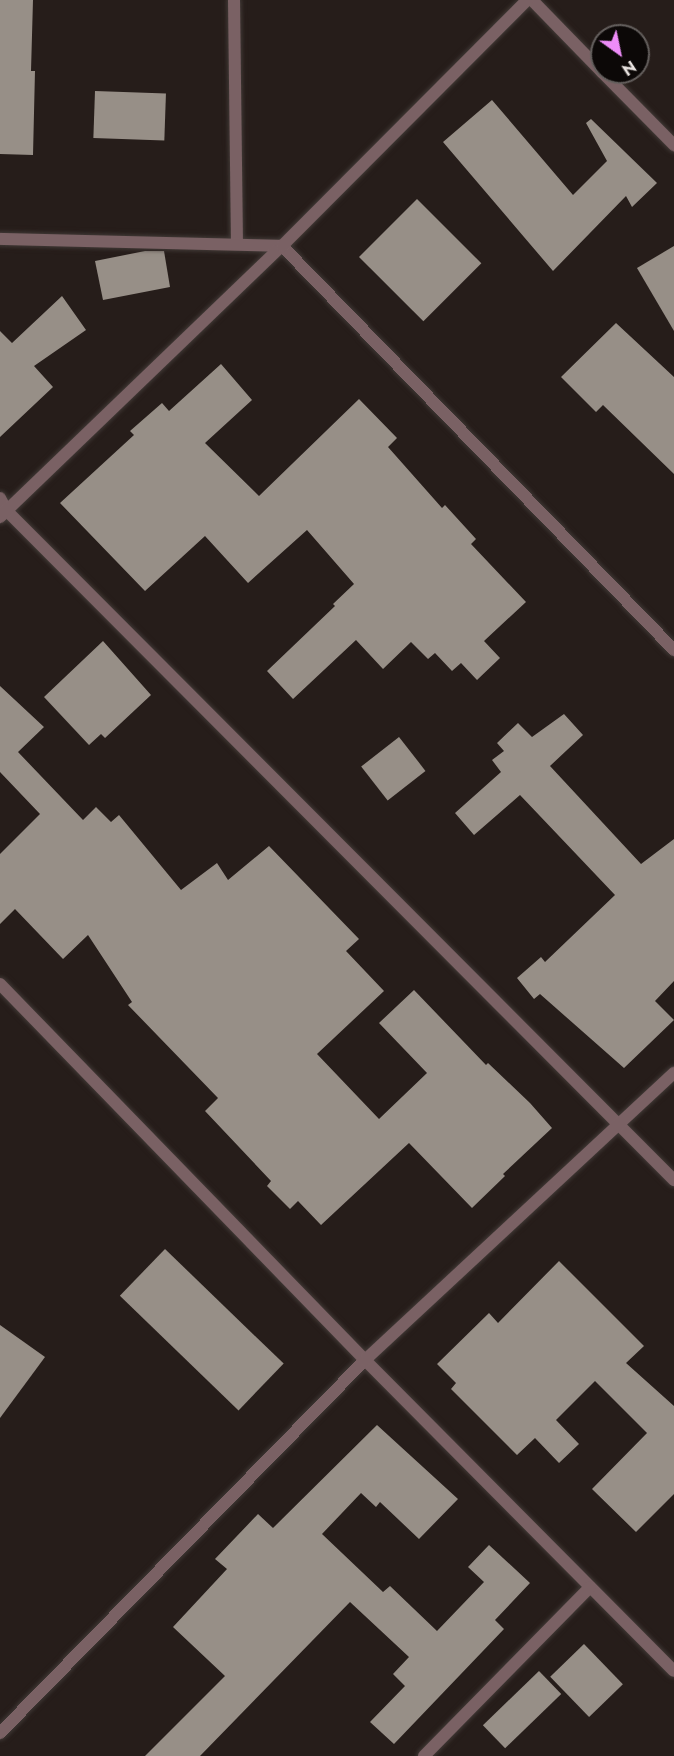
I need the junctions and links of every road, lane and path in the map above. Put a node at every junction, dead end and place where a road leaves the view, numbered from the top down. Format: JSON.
{"nodes":[{"id":1,"x":234,"y":0,"type":"edge"},
{"id":2,"x":530,"y":0,"type":"edge"},
{"id":3,"x":590,"y":60,"type":"edge"},
{"id":4,"x":614,"y":84,"type":"edge"},
{"id":5,"x":674,"y":145,"type":"edge"},
{"id":6,"x":0,"y":239,"type":"edge"},
{"id":7,"x":237,"y":244,"type":"junction"},
{"id":8,"x":282,"y":246,"type":"junction"},
{"id":9,"x":0,"y":498,"type":"edge"},
{"id":10,"x":3,"y":514,"type":"edge"},
{"id":11,"x":674,"y":650,"type":"edge"},
{"id":12,"x":0,"y":984,"type":"edge"},
{"id":13,"x":674,"y":1073,"type":"edge"},
{"id":14,"x":620,"y":1124,"type":"junction"},
{"id":15,"x":674,"y":1180,"type":"edge"},
{"id":16,"x":365,"y":1360,"type":"junction"},
{"id":17,"x":590,"y":1587,"type":"junction"},
{"id":18,"x":674,"y":1671,"type":"edge"},
{"id":19,"x":0,"y":1733,"type":"edge"},
{"id":20,"x":424,"y":1756,"type":"edge"}],
"edges":[{"from":1,"to":7,"type":"street"},
{"from":2,"to":3,"type":"street"},
{"from":2,"to":8,"type":"street"},
{"from":4,"to":5,"type":"street"},
{"from":6,"to":7,"type":"street"},
{"from":7,"to":8,"type":"street"},
{"from":8,"to":10,"type":"street"},
{"from":8,"to":11,"type":"street"},
{"from":9,"to":10,"type":"street"},
{"from":10,"to":14,"type":"street"},
{"from":12,"to":16,"type":"street"},
{"from":13,"to":14,"type":"street"},
{"from":14,"to":15,"type":"street"},
{"from":14,"to":16,"type":"street"},
{"from":16,"to":17,"type":"street"},
{"from":16,"to":19,"type":"street"},
{"from":17,"to":18,"type":"street"},
{"from":17,"to":20,"type":"street"}]}
